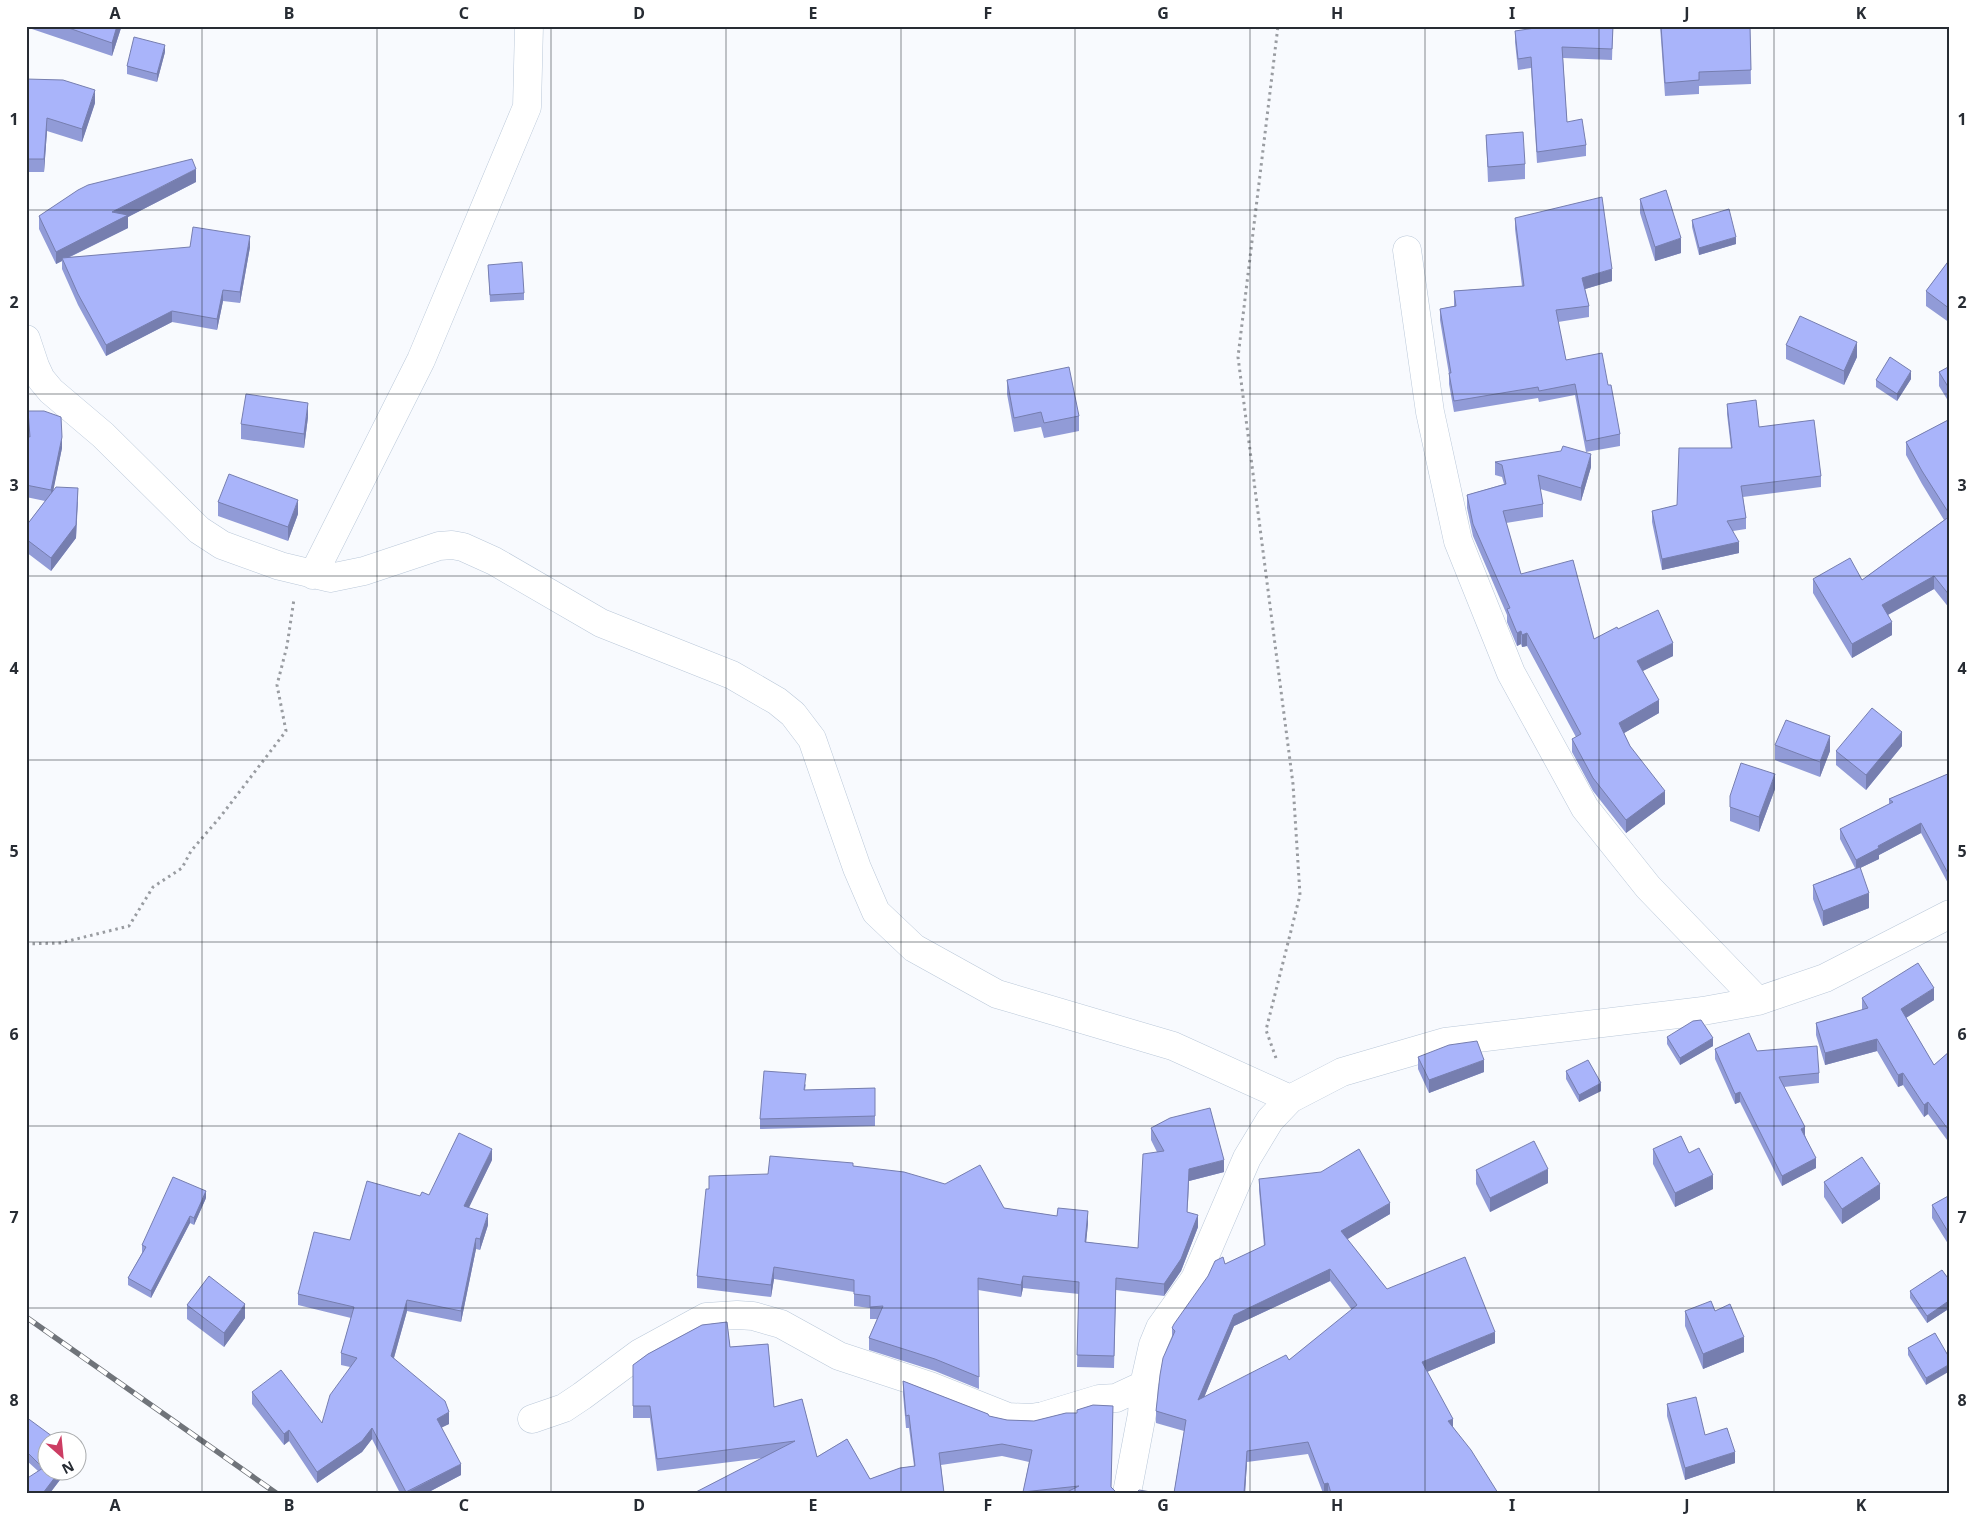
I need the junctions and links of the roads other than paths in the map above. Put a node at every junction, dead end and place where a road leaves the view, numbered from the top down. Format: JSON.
{"nodes":[{"id":1,"x":529,"y":26,"type":"edge"},
{"id":2,"x":1407,"y":250,"type":"dead end"},
{"id":3,"x":26,"y":338,"type":"edge"},
{"id":4,"x":313,"y":575,"type":"junction"},
{"id":5,"x":1950,"y":914,"type":"edge"},
{"id":6,"x":1758,"y":1001,"type":"junction"},
{"id":7,"x":1290,"y":1099,"type":"junction"},
{"id":8,"x":1144,"y":1384,"type":"junction"},
{"id":9,"x":532,"y":1419,"type":"dead end"},
{"id":10,"x":1128,"y":1493,"type":"edge"}],
"edges":[{"from":1,"to":4,"type":"street"},
{"from":2,"to":6,"type":"street"},
{"from":3,"to":4,"type":"street"},
{"from":4,"to":7,"type":"street"},
{"from":5,"to":6,"type":"street"},
{"from":6,"to":7,"type":"street"},
{"from":7,"to":8,"type":"street"},
{"from":8,"to":9,"type":"street"},
{"from":8,"to":10,"type":"street"}]}
